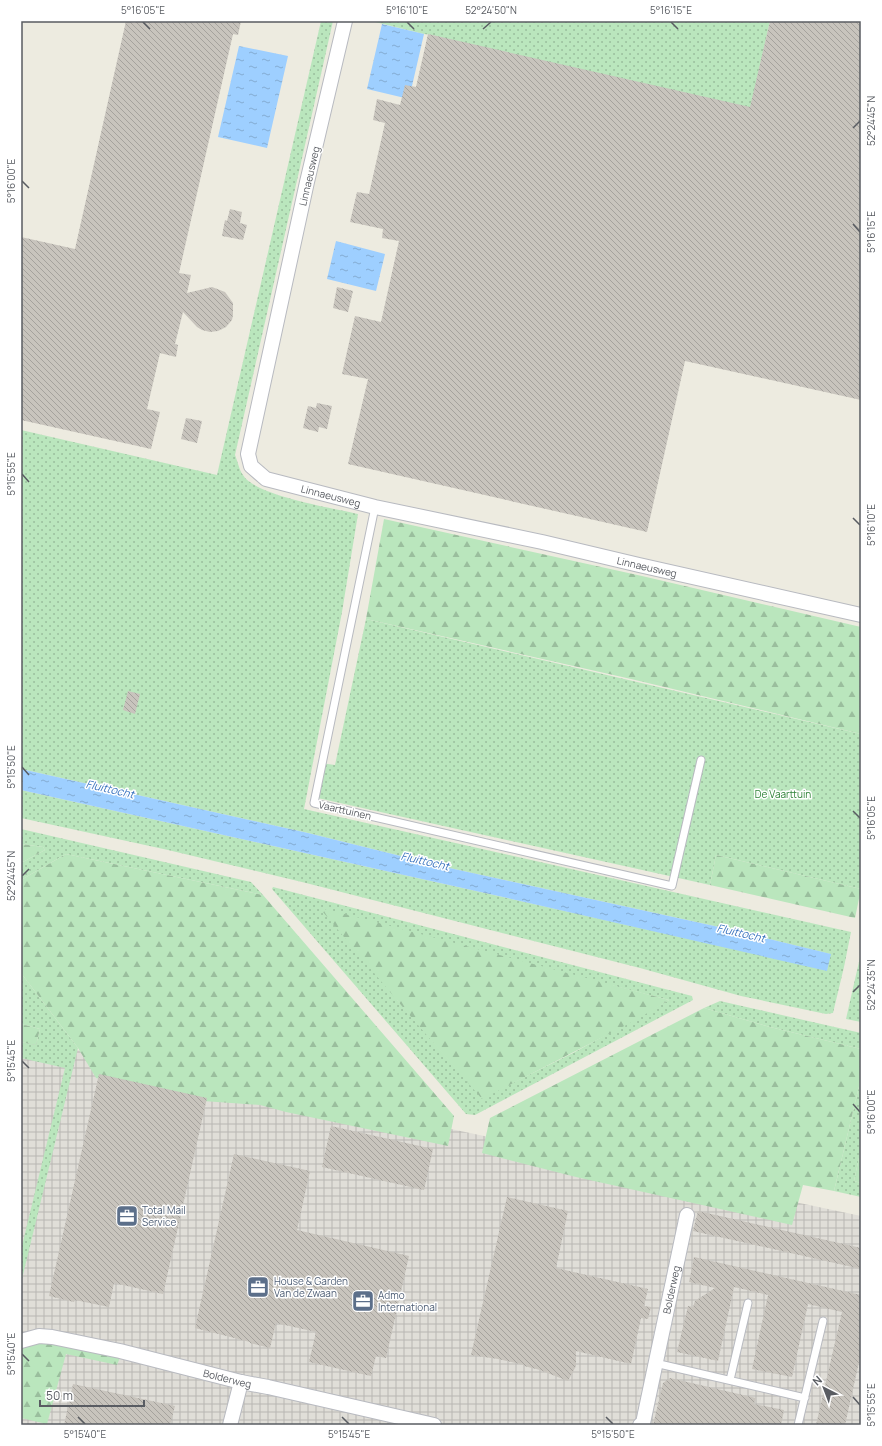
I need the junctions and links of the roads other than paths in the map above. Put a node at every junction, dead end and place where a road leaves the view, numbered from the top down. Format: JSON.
{"nodes":[{"id":1,"x":345,"y":21,"type":"edge"},
{"id":2,"x":375,"y":507,"type":"junction"},
{"id":3,"x":861,"y":615,"type":"edge"},
{"id":4,"x":701,"y":760,"type":"dead end"},
{"id":5,"x":686,"y":1215,"type":"dead end"},
{"id":6,"x":748,"y":1303,"type":"dead end"},
{"id":7,"x":823,"y":1321,"type":"dead end"},
{"id":8,"x":21,"y":1341,"type":"edge"},
{"id":9,"x":656,"y":1363,"type":"junction"},
{"id":10,"x":730,"y":1380,"type":"junction"},
{"id":11,"x":241,"y":1382,"type":"junction"},
{"id":12,"x":805,"y":1398,"type":"junction"},
{"id":13,"x":230,"y":1425,"type":"edge"},
{"id":14,"x":434,"y":1425,"type":"edge"},
{"id":15,"x":640,"y":1425,"type":"edge"},
{"id":16,"x":798,"y":1425,"type":"edge"}],
"edges":[{"from":1,"to":2,"type":"street","name":"Linnaeusweg"},
{"from":2,"to":3,"type":"street","name":"Linnaeusweg"},
{"from":2,"to":4,"type":"lane","name":"Vaarttuinen"},
{"from":5,"to":9,"type":"street","name":"Bolderweg"},
{"from":6,"to":10,"type":"lane"},
{"from":7,"to":12,"type":"lane"},
{"from":8,"to":11,"type":"street","name":"Bolderweg"},
{"from":9,"to":10,"type":"lane"},
{"from":9,"to":15,"type":"street","name":"Bolderweg"},
{"from":10,"to":12,"type":"lane"},
{"from":11,"to":13,"type":"street"},
{"from":11,"to":14,"type":"street","name":"Bolderweg"},
{"from":12,"to":16,"type":"lane"}]}
